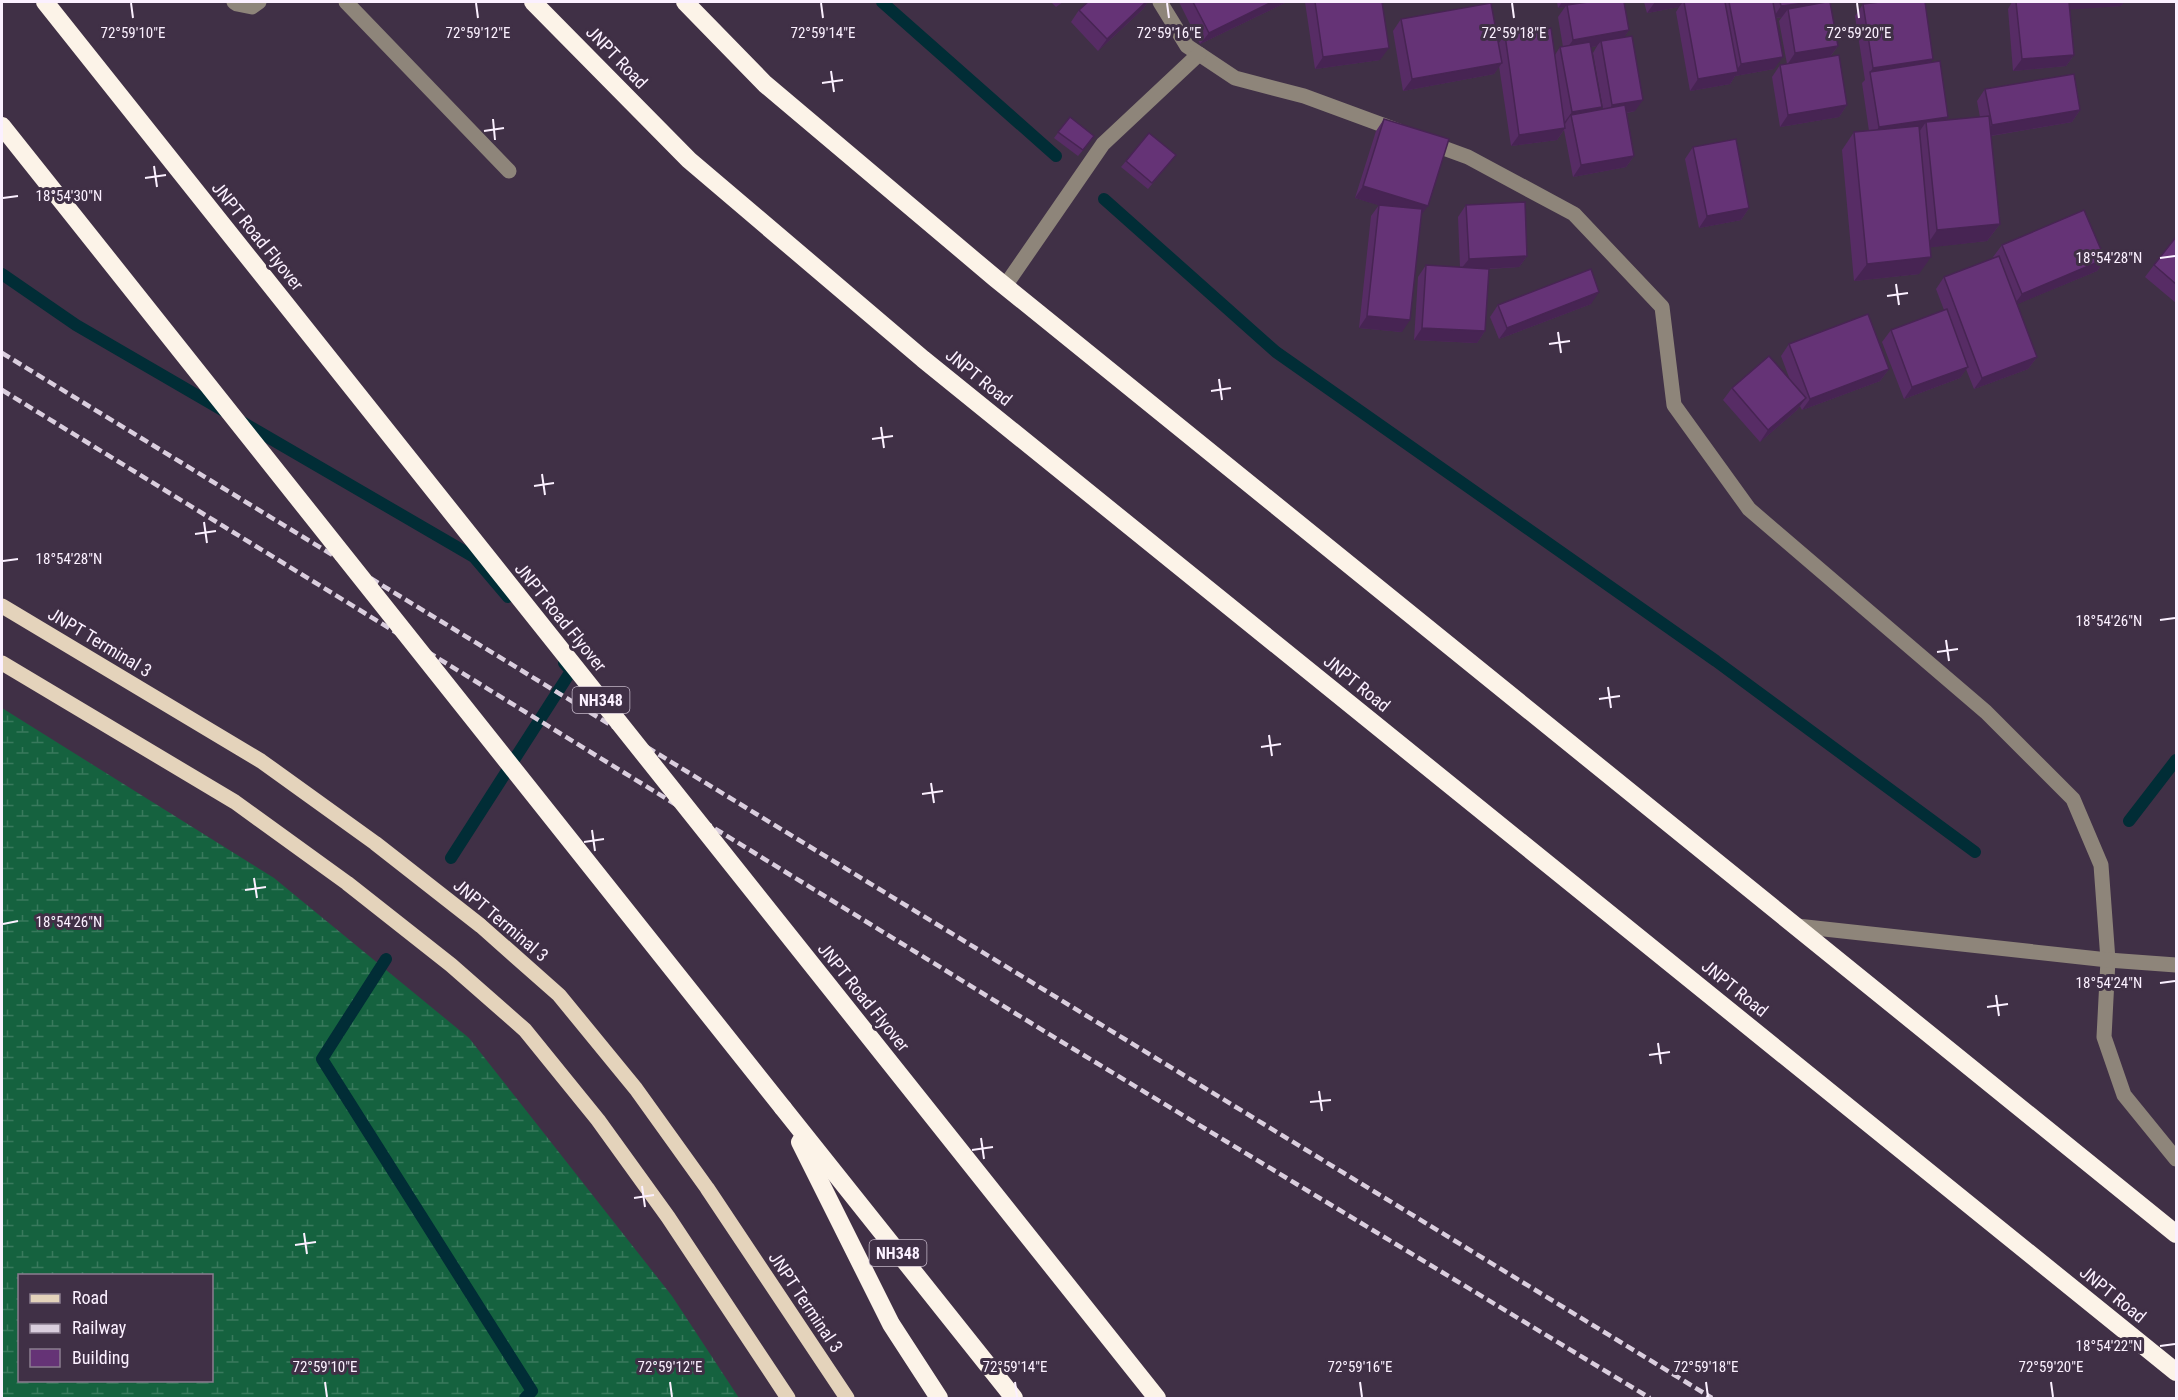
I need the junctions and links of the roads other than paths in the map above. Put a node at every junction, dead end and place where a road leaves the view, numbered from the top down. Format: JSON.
{"nodes":[{"id":1,"x":45,"y":2,"type":"edge"},
{"id":2,"x":234,"y":2,"type":"edge"},
{"id":3,"x":259,"y":2,"type":"edge"},
{"id":4,"x":346,"y":2,"type":"edge"},
{"id":5,"x":533,"y":2,"type":"edge"},
{"id":6,"x":685,"y":2,"type":"edge"},
{"id":7,"x":1160,"y":2,"type":"edge"},
{"id":8,"x":1199,"y":54,"type":"junction"},
{"id":9,"x":2,"y":126,"type":"edge"},
{"id":10,"x":509,"y":171,"type":"dead end"},
{"id":11,"x":1005,"y":286,"type":"junction"},
{"id":12,"x":2,"y":606,"type":"edge"},
{"id":13,"x":2,"y":663,"type":"edge"},
{"id":14,"x":1797,"y":926,"type":"junction"},
{"id":15,"x":2108,"y":960,"type":"junction"},
{"id":16,"x":2176,"y":965,"type":"edge"},
{"id":17,"x":783,"y":1108,"type":"junction"},
{"id":18,"x":2176,"y":1160,"type":"edge"},
{"id":19,"x":2176,"y":1234,"type":"edge"},
{"id":20,"x":2176,"y":1372,"type":"edge"},
{"id":21,"x":788,"y":1398,"type":"edge"},
{"id":22,"x":847,"y":1398,"type":"edge"},
{"id":23,"x":939,"y":1398,"type":"edge"},
{"id":24,"x":1014,"y":1398,"type":"edge"},
{"id":25,"x":1156,"y":1398,"type":"edge"}],
"edges":[{"from":1,"to":25,"type":"highway","name":"JNPT Road Flyover","number":"NH348","bridge":true},
{"from":2,"to":3,"type":"street"},
{"from":4,"to":10,"type":"street"},
{"from":5,"to":20,"type":"highway","name":"JNPT Road"},
{"from":6,"to":11,"type":"highway"},
{"from":7,"to":8,"type":"street"},
{"from":8,"to":11,"type":"street"},
{"from":8,"to":15,"type":"street"},
{"from":9,"to":17,"type":"highway","number":"NH348","bridge":true},
{"from":11,"to":14,"type":"highway"},
{"from":12,"to":22,"type":"main road","name":"JNPT Terminal 3"},
{"from":13,"to":21,"type":"main road"},
{"from":14,"to":15,"type":"street"},
{"from":14,"to":19,"type":"highway"},
{"from":15,"to":16,"type":"street"},
{"from":15,"to":18,"type":"street"},
{"from":17,"to":23,"type":"highway"},
{"from":17,"to":24,"type":"highway","number":"NH348"}]}
